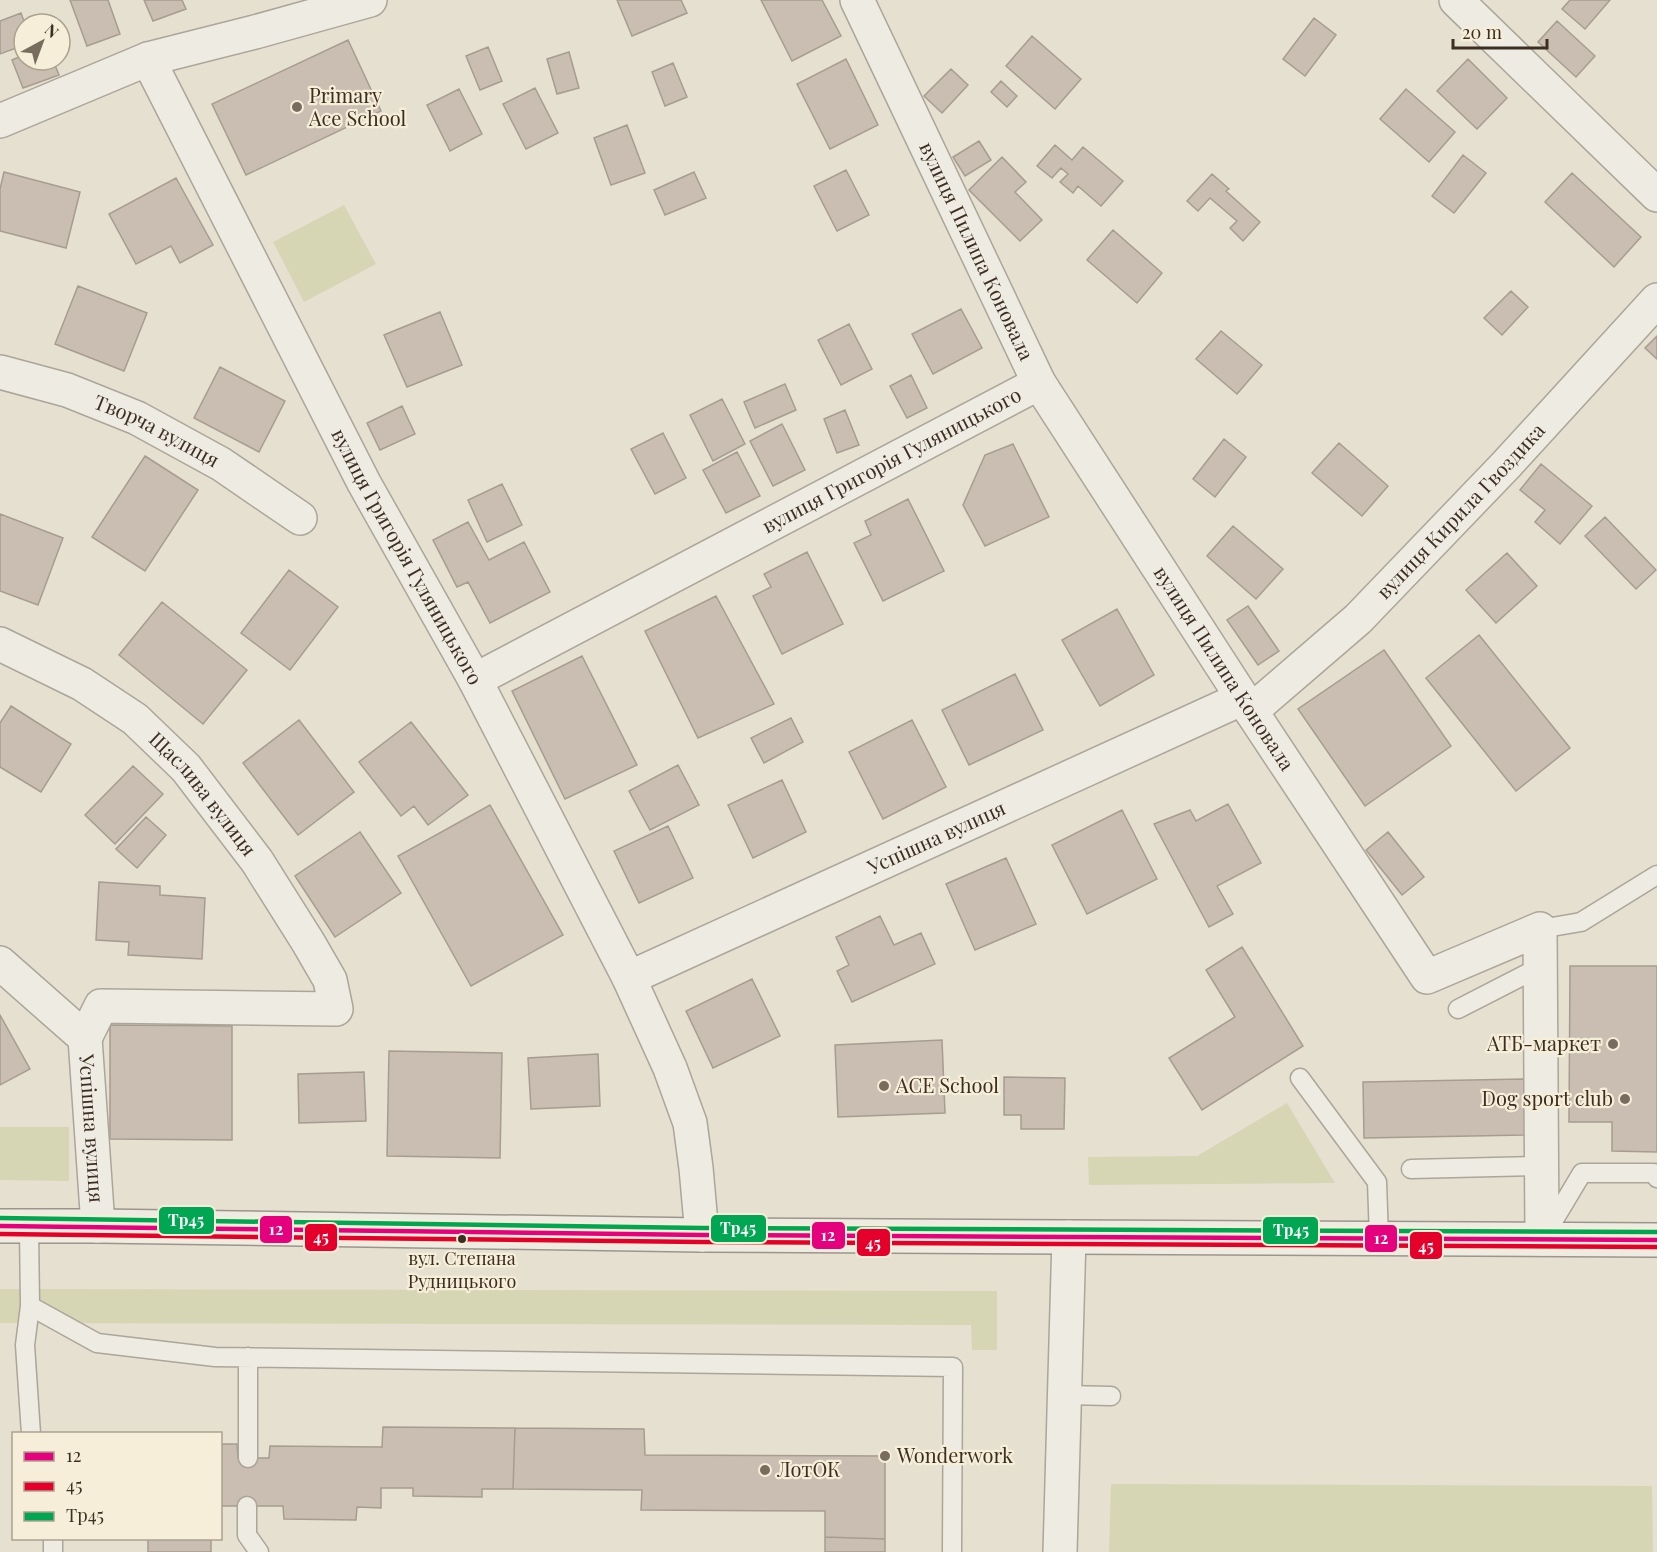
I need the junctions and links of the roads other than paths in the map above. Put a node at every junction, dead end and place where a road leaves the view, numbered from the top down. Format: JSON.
{"nodes":[{"id":1,"x":370,"y":0,"type":"edge"},
{"id":2,"x":857,"y":0,"type":"edge"},
{"id":3,"x":1456,"y":0,"type":"edge"},
{"id":4,"x":148,"y":59,"type":"junction"},
{"id":5,"x":0,"y":121,"type":"edge"},
{"id":6,"x":1657,"y":195,"type":"edge"},
{"id":7,"x":1657,"y":300,"type":"edge"},
{"id":8,"x":0,"y":372,"type":"edge"},
{"id":9,"x":1039,"y":383,"type":"junction"},
{"id":10,"x":300,"y":518,"type":"dead end"},
{"id":11,"x":0,"y":644,"type":"edge"},
{"id":12,"x":476,"y":680,"type":"junction"},
{"id":13,"x":1247,"y":705,"type":"junction"},
{"id":14,"x":1657,"y":875,"type":"edge"},
{"id":15,"x":1540,"y":928,"type":"junction"},
{"id":16,"x":0,"y":963,"type":"edge"},
{"id":17,"x":1540,"y":967,"type":"junction"},
{"id":18,"x":629,"y":978,"type":"junction"},
{"id":19,"x":1458,"y":1009,"type":"dead end"},
{"id":20,"x":85,"y":1038,"type":"junction"},
{"id":21,"x":1300,"y":1078,"type":"dead end"},
{"id":22,"x":1542,"y":1166,"type":"junction"},
{"id":23,"x":1411,"y":1169,"type":"dead end"},
{"id":24,"x":1657,"y":1178,"type":"edge"},
{"id":25,"x":15,"y":1226,"type":"edge"},
{"id":26,"x":98,"y":1226,"type":"junction"},
{"id":27,"x":702,"y":1235,"type":"junction"},
{"id":28,"x":1069,"y":1236,"type":"junction"},
{"id":29,"x":1379,"y":1238,"type":"junction"},
{"id":30,"x":1542,"y":1239,"type":"junction"},
{"id":31,"x":1657,"y":1240,"type":"edge"},
{"id":32,"x":30,"y":1306,"type":"junction"},
{"id":33,"x":248,"y":1357,"type":"junction"},
{"id":34,"x":1065,"y":1395,"type":"junction"},
{"id":35,"x":1111,"y":1396,"type":"dead end"},
{"id":36,"x":31,"y":1432,"type":"edge"},
{"id":37,"x":248,"y":1458,"type":"dead end"},
{"id":38,"x":246,"y":1506,"type":"dead end"},
{"id":39,"x":259,"y":1552,"type":"edge"},
{"id":40,"x":952,"y":1552,"type":"edge"},
{"id":41,"x":1060,"y":1552,"type":"edge"}],
"edges":[{"from":1,"to":4,"type":"street"},
{"from":2,"to":9,"type":"street","name":"вулиця Пилипа Коновала"},
{"from":3,"to":6,"type":"street"},
{"from":4,"to":5,"type":"street"},
{"from":4,"to":12,"type":"street","name":"вулиця Григорія Гуляницького"},
{"from":7,"to":13,"type":"street","name":"вулиця Кирила Гвоздика"},
{"from":8,"to":10,"type":"street","name":"Творча вулиця"},
{"from":9,"to":12,"type":"street","name":"вулиця Григорія Гуляницького"},
{"from":9,"to":13,"type":"street","name":"вулиця Пилипа Коновала"},
{"from":11,"to":20,"type":"street","name":"Щаслива вулиця"},
{"from":12,"to":18,"type":"street"},
{"from":13,"to":15,"type":"street","name":"вулиця Пилипа Коновала"},
{"from":13,"to":18,"type":"street","name":"Успішна вулиця"},
{"from":14,"to":15,"type":"lane"},
{"from":15,"to":17,"type":"street"},
{"from":16,"to":20,"type":"street","name":"Успішна вулиця"},
{"from":17,"to":19,"type":"lane"},
{"from":17,"to":22,"type":"street"},
{"from":18,"to":27,"type":"street"},
{"from":20,"to":26,"type":"street","name":"Успішна вулиця"},
{"from":21,"to":29,"type":"lane"},
{"from":22,"to":23,"type":"lane"},
{"from":22,"to":30,"type":"street"},
{"from":24,"to":30,"type":"lane"},
{"from":25,"to":26,"type":"street"},
{"from":25,"to":32,"type":"lane"},
{"from":26,"to":27,"type":"street"},
{"from":27,"to":28,"type":"street"},
{"from":28,"to":29,"type":"street"},
{"from":28,"to":34,"type":"street"},
{"from":29,"to":30,"type":"street"},
{"from":30,"to":31,"type":"street"},
{"from":32,"to":33,"type":"lane"},
{"from":32,"to":36,"type":"lane"},
{"from":33,"to":37,"type":"lane"},
{"from":33,"to":40,"type":"lane"},
{"from":34,"to":35,"type":"lane"},
{"from":34,"to":41,"type":"street"},
{"from":38,"to":39,"type":"lane"}]}
